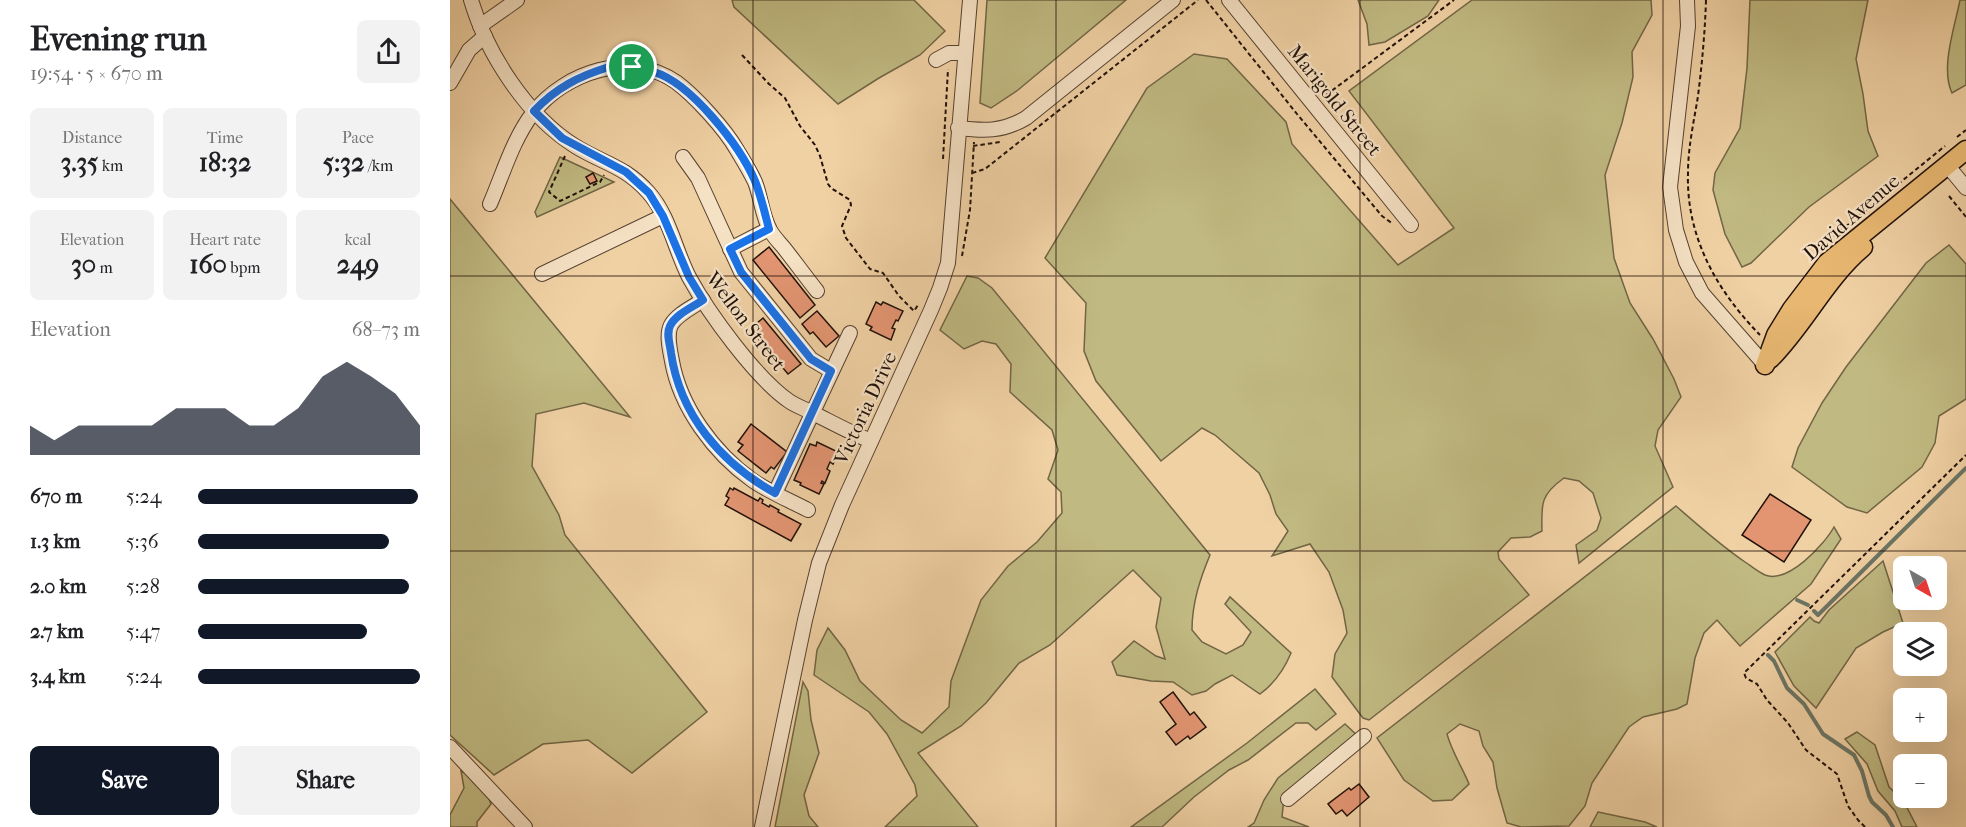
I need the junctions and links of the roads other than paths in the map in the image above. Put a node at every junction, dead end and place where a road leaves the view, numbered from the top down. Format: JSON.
{"nodes":[{"id":1,"x":471,"y":0,"type":"edge"},
{"id":2,"x":517,"y":0,"type":"edge"},
{"id":3,"x":970,"y":0,"type":"edge"},
{"id":4,"x":1173,"y":0,"type":"edge"},
{"id":5,"x":1228,"y":0,"type":"edge"},
{"id":6,"x":1688,"y":0,"type":"edge"},
{"id":7,"x":483,"y":31,"type":"junction"},
{"id":8,"x":965,"y":53,"type":"junction"},
{"id":9,"x":936,"y":60,"type":"dead end"},
{"id":10,"x":450,"y":83,"type":"edge"},
{"id":11,"x":534,"y":111,"type":"junction"},
{"id":12,"x":958,"y":128,"type":"junction"},
{"id":13,"x":1966,"y":150,"type":"edge"},
{"id":14,"x":683,"y":157,"type":"dead end"},
{"id":15,"x":1956,"y":168,"type":"edge"},
{"id":16,"x":1966,"y":189,"type":"edge"},
{"id":17,"x":490,"y":204,"type":"dead end"},
{"id":18,"x":663,"y":216,"type":"junction"},
{"id":19,"x":1411,"y":225,"type":"dead end"},
{"id":20,"x":769,"y":229,"type":"junction"},
{"id":21,"x":730,"y":249,"type":"junction"},
{"id":22,"x":542,"y":274,"type":"dead end"},
{"id":23,"x":817,"y":291,"type":"dead end"},
{"id":24,"x":703,"y":300,"type":"junction"},
{"id":25,"x":850,"y":333,"type":"dead end"},
{"id":26,"x":1765,"y":365,"type":"joint"},
{"id":27,"x":831,"y":371,"type":"junction"},
{"id":28,"x":813,"y":413,"type":"junction"},
{"id":29,"x":871,"y":441,"type":"junction"},
{"id":30,"x":775,"y":493,"type":"junction"},
{"id":31,"x":808,"y":510,"type":"dead end"},
{"id":32,"x":1364,"y":736,"type":"dead end"},
{"id":33,"x":450,"y":747,"type":"edge"},
{"id":34,"x":1288,"y":800,"type":"dead end"},
{"id":35,"x":525,"y":827,"type":"edge"},
{"id":36,"x":762,"y":827,"type":"edge"}],
"edges":[{"from":1,"to":7,"type":"street","name":"Wellon Street"},
{"from":2,"to":7,"type":"street"},
{"from":3,"to":8,"type":"street","name":"Victoria Drive"},
{"from":4,"to":12,"type":"street"},
{"from":5,"to":19,"type":"street","name":"Marigold Street"},
{"from":6,"to":26,"type":"street"},
{"from":7,"to":10,"type":"street"},
{"from":7,"to":11,"type":"street","name":"Wellon Street"},
{"from":8,"to":9,"type":"street"},
{"from":8,"to":12,"type":"street","name":"Victoria Drive"},
{"from":11,"to":17,"type":"street"},
{"from":11,"to":18,"type":"street","name":"Wellon Street"},
{"from":11,"to":20,"type":"street"},
{"from":12,"to":29,"type":"street","name":"Victoria Drive"},
{"from":13,"to":15,"type":"main road","name":"David Avenue"},
{"from":14,"to":21,"type":"street"},
{"from":15,"to":16,"type":"street"},
{"from":15,"to":26,"type":"main road","name":"David Avenue"},
{"from":18,"to":22,"type":"street"},
{"from":18,"to":24,"type":"street","name":"Wellon Street"},
{"from":20,"to":21,"type":"street"},
{"from":20,"to":23,"type":"street"},
{"from":21,"to":27,"type":"street"},
{"from":24,"to":28,"type":"street","name":"Wellon Street"},
{"from":24,"to":30,"type":"street"},
{"from":25,"to":27,"type":"street"},
{"from":27,"to":28,"type":"street"},
{"from":28,"to":29,"type":"street","name":"Wellon Street"},
{"from":28,"to":30,"type":"street"},
{"from":29,"to":36,"type":"street","name":"Victoria Drive"},
{"from":30,"to":31,"type":"street"},
{"from":32,"to":34,"type":"street"},
{"from":33,"to":35,"type":"street"}]}
